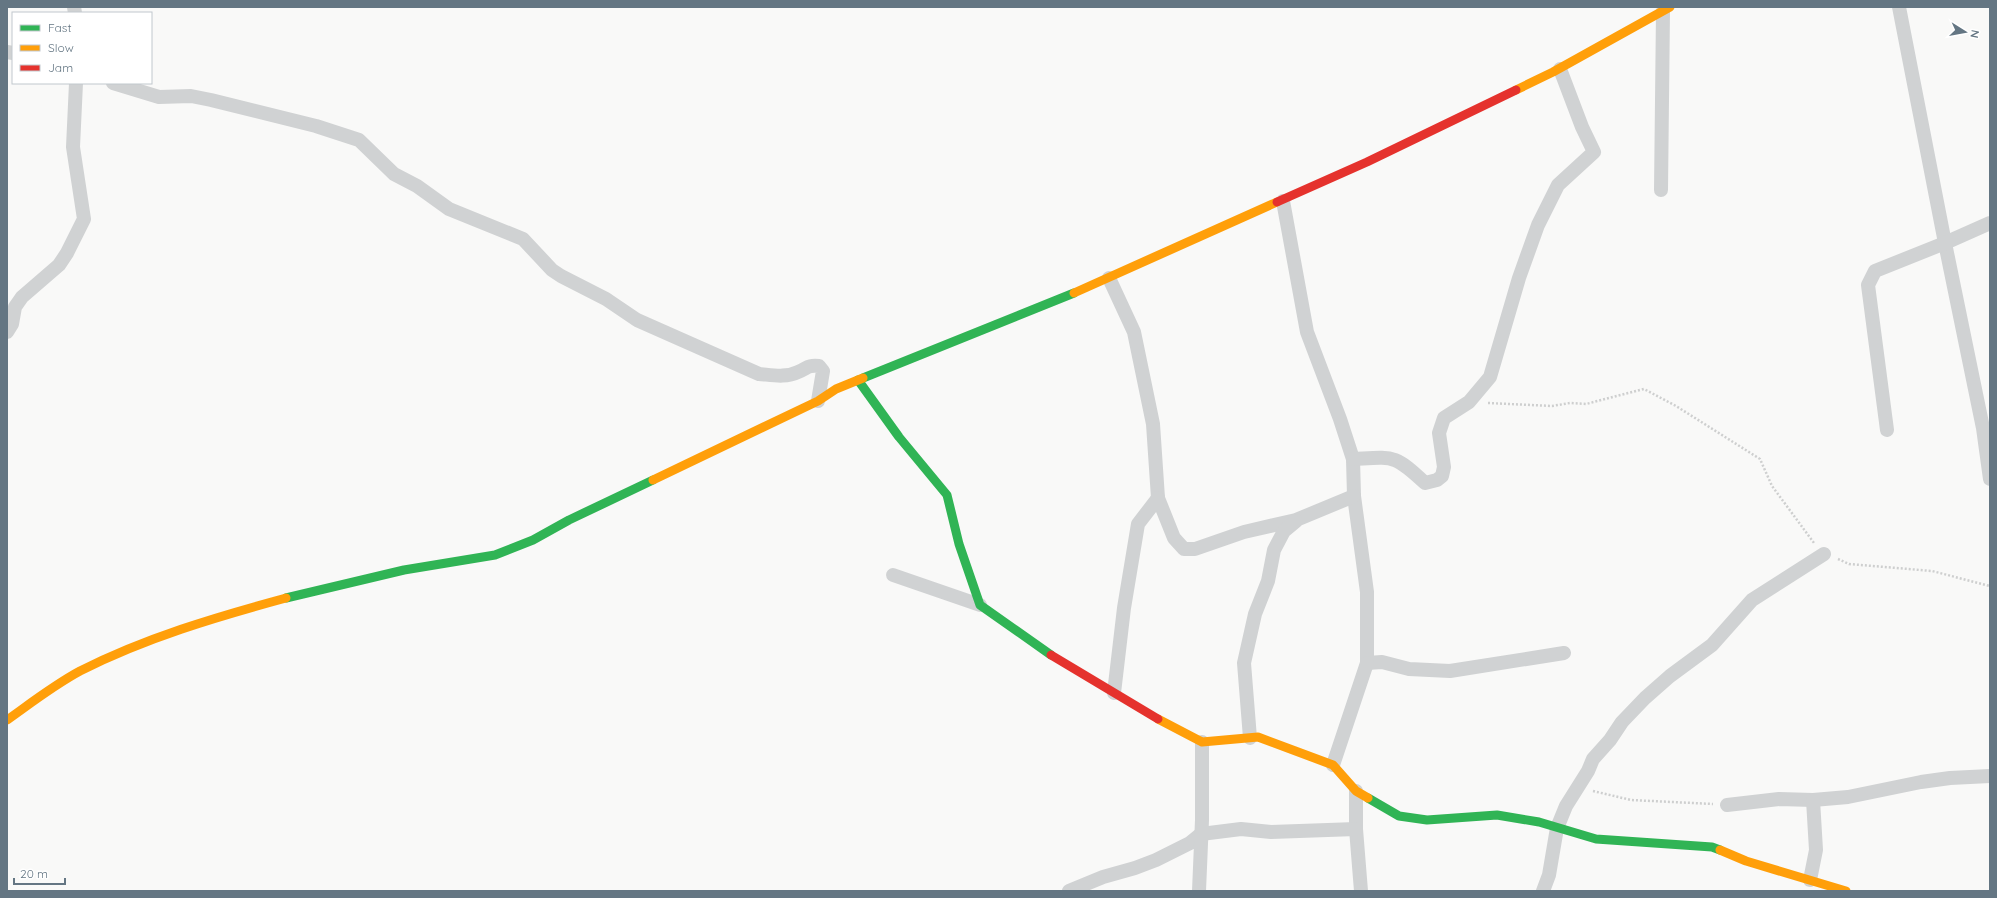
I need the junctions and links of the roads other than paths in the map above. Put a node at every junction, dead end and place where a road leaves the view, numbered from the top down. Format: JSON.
{"nodes":[{"id":1,"x":1899,"y":7,"type":"edge"},
{"id":2,"x":1666,"y":9,"type":"edge"},
{"id":3,"x":1560,"y":69,"type":"junction"},
{"id":4,"x":76,"y":84,"type":"edge"},
{"id":5,"x":116,"y":84,"type":"edge"},
{"id":6,"x":1661,"y":190,"type":"dead end"},
{"id":7,"x":1283,"y":201,"type":"junction"},
{"id":8,"x":1990,"y":223,"type":"edge"},
{"id":9,"x":1945,"y":243,"type":"junction"},
{"id":10,"x":1109,"y":278,"type":"junction"},
{"id":11,"x":7,"y":332,"type":"edge"},
{"id":12,"x":858,"y":380,"type":"junction"},
{"id":13,"x":818,"y":401,"type":"junction"},
{"id":14,"x":1987,"y":426,"type":"edge"},
{"id":15,"x":1887,"y":430,"type":"dead end"},
{"id":16,"x":1353,"y":459,"type":"junction"},
{"id":17,"x":1990,"y":479,"type":"edge"},
{"id":18,"x":1354,"y":496,"type":"junction"},
{"id":19,"x":1158,"y":498,"type":"junction"},
{"id":20,"x":1296,"y":520,"type":"junction"},
{"id":21,"x":1824,"y":554,"type":"road end"},
{"id":22,"x":893,"y":575,"type":"dead end"},
{"id":23,"x":980,"y":604,"type":"junction"},
{"id":24,"x":1564,"y":653,"type":"dead end"},
{"id":25,"x":1367,"y":663,"type":"junction"},
{"id":26,"x":1114,"y":693,"type":"junction"},
{"id":27,"x":7,"y":720,"type":"edge"},
{"id":28,"x":1250,"y":738,"type":"junction"},
{"id":29,"x":1202,"y":742,"type":"junction"},
{"id":30,"x":1333,"y":765,"type":"junction"},
{"id":31,"x":1990,"y":776,"type":"edge"},
{"id":32,"x":1356,"y":791,"type":"junction"},
{"id":33,"x":1813,"y":800,"type":"junction"},
{"id":34,"x":1727,"y":805,"type":"road end"},
{"id":35,"x":1356,"y":828,"type":"junction"},
{"id":36,"x":1557,"y":828,"type":"junction"},
{"id":37,"x":1201,"y":834,"type":"junction"},
{"id":38,"x":1810,"y":880,"type":"junction"},
{"id":39,"x":1069,"y":891,"type":"edge"},
{"id":40,"x":1199,"y":891,"type":"edge"},
{"id":41,"x":1361,"y":891,"type":"edge"},
{"id":42,"x":1543,"y":891,"type":"edge"},
{"id":43,"x":1846,"y":891,"type":"edge"}],
"edges":[{"from":1,"to":9,"type":"street"},
{"from":2,"to":3,"type":"street"},
{"from":2,"to":6,"type":"street"},
{"from":3,"to":7,"type":"street"},
{"from":3,"to":16,"type":"street"},
{"from":4,"to":11,"type":"street"},
{"from":5,"to":13,"type":"street"},
{"from":7,"to":10,"type":"street"},
{"from":7,"to":16,"type":"street"},
{"from":8,"to":9,"type":"street"},
{"from":9,"to":14,"type":"street"},
{"from":9,"to":15,"type":"street"},
{"from":10,"to":12,"type":"street"},
{"from":10,"to":19,"type":"street"},
{"from":12,"to":13,"type":"street"},
{"from":12,"to":23,"type":"street"},
{"from":13,"to":27,"type":"street"},
{"from":14,"to":17,"type":"street"},
{"from":16,"to":18,"type":"street"},
{"from":18,"to":20,"type":"street"},
{"from":18,"to":25,"type":"street"},
{"from":19,"to":20,"type":"street"},
{"from":19,"to":26,"type":"street"},
{"from":20,"to":28,"type":"street"},
{"from":21,"to":36,"type":"street"},
{"from":22,"to":23,"type":"street"},
{"from":23,"to":26,"type":"street"},
{"from":24,"to":25,"type":"street"},
{"from":25,"to":30,"type":"street"},
{"from":26,"to":29,"type":"street"},
{"from":28,"to":29,"type":"street"},
{"from":28,"to":30,"type":"street"},
{"from":29,"to":37,"type":"street"},
{"from":30,"to":32,"type":"street"},
{"from":31,"to":33,"type":"street"},
{"from":32,"to":35,"type":"street"},
{"from":32,"to":36,"type":"street"},
{"from":33,"to":34,"type":"street"},
{"from":33,"to":38,"type":"street"},
{"from":35,"to":37,"type":"street"},
{"from":35,"to":41,"type":"street"},
{"from":36,"to":38,"type":"street"},
{"from":36,"to":42,"type":"street"},
{"from":37,"to":39,"type":"street"},
{"from":37,"to":40,"type":"street"},
{"from":38,"to":43,"type":"street"}]}
